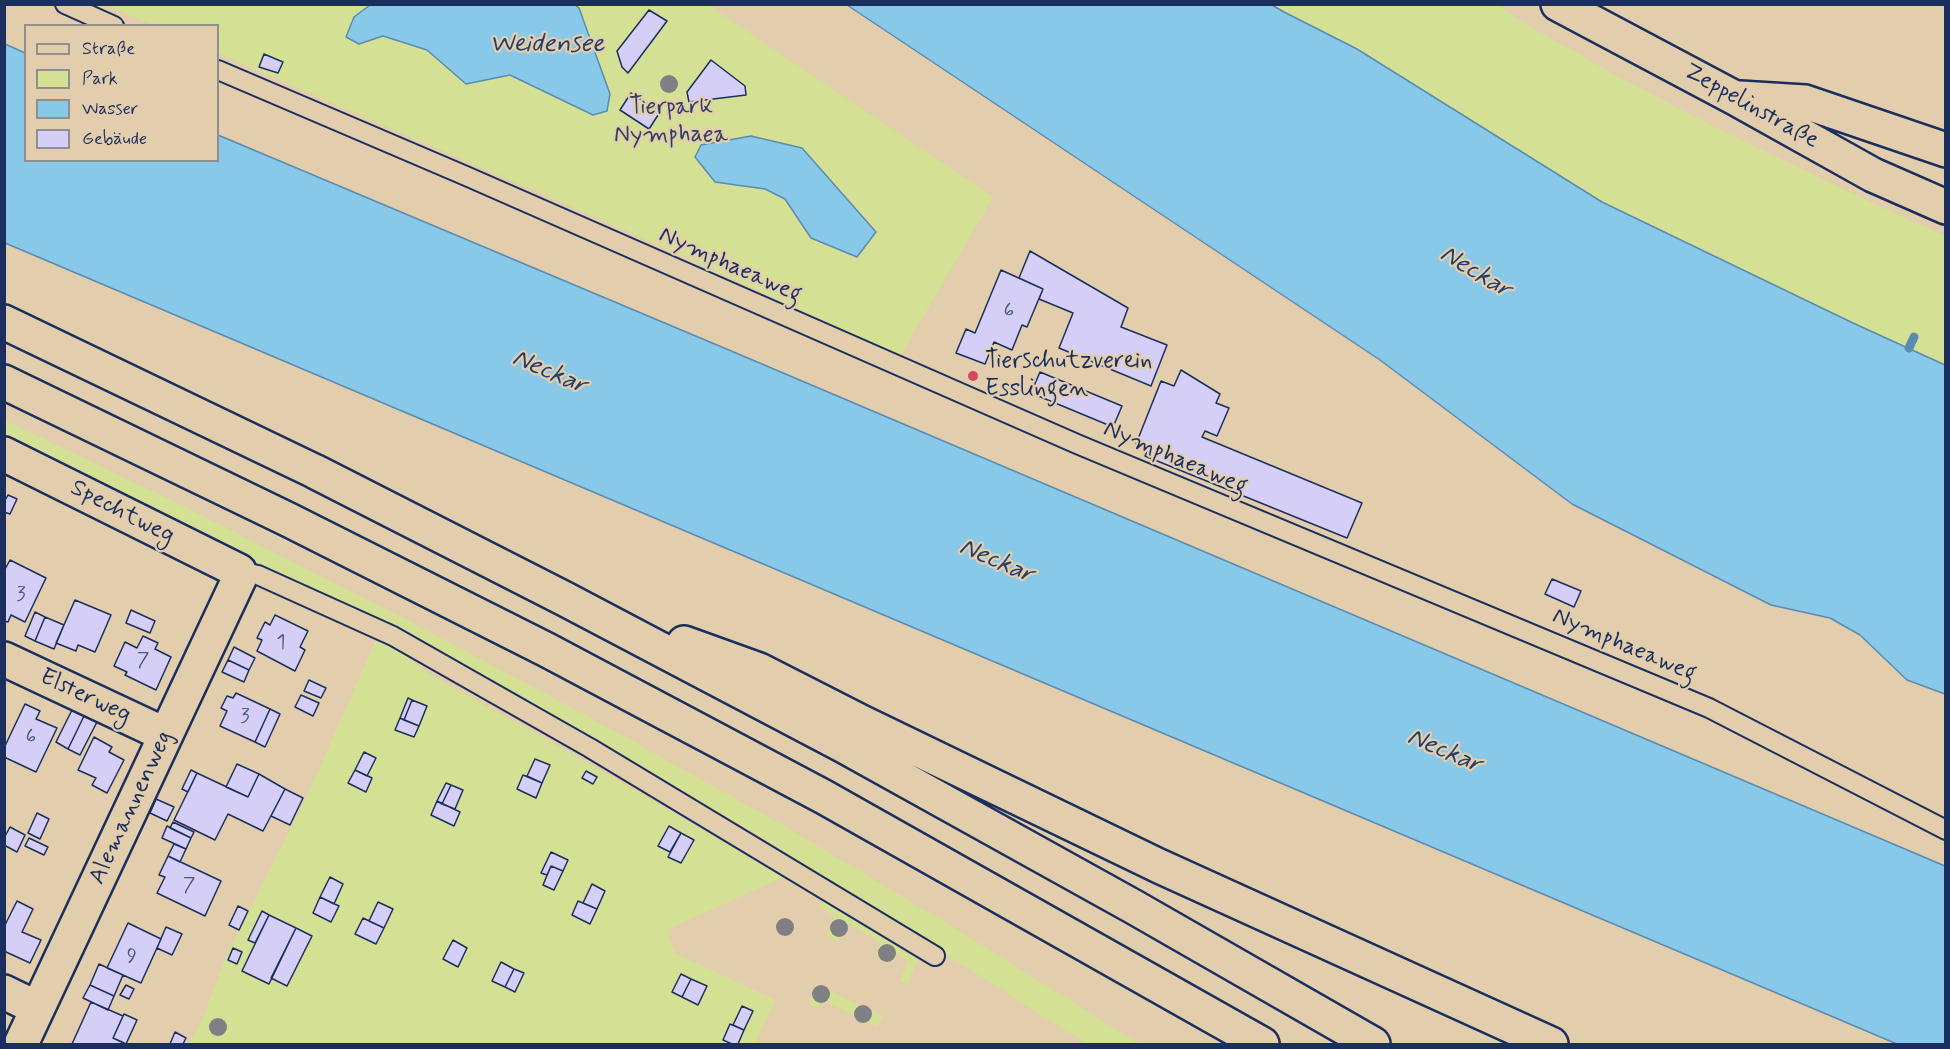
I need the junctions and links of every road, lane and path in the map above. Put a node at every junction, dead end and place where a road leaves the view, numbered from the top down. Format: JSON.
{"nodes":[{"id":1,"x":65,"y":4,"type":"edge"},
{"id":2,"x":1558,"y":4,"type":"edge"},
{"id":3,"x":110,"y":24,"type":"edge"},
{"id":4,"x":219,"y":70,"type":"edge"},
{"id":5,"x":1735,"y":98,"type":"junction"},
{"id":6,"x":1946,"y":150,"type":"edge"},
{"id":7,"x":1946,"y":207,"type":"edge"},
{"id":8,"x":4,"y":322,"type":"edge"},
{"id":9,"x":4,"y":382,"type":"edge"},
{"id":10,"x":4,"y":454,"type":"edge"},
{"id":11,"x":239,"y":572,"type":"junction"},
{"id":12,"x":565,"y":599,"type":"junction"},
{"id":13,"x":4,"y":659,"type":"edge"},
{"id":14,"x":166,"y":735,"type":"junction"},
{"id":15,"x":1946,"y":830,"type":"edge"},
{"id":16,"x":935,"y":956,"type":"dead end"},
{"id":17,"x":4,"y":993,"type":"edge"},
{"id":18,"x":37,"y":1008,"type":"junction"},
{"id":19,"x":21,"y":1044,"type":"edge"},
{"id":20,"x":1262,"y":1044,"type":"edge"},
{"id":21,"x":1372,"y":1044,"type":"edge"},
{"id":22,"x":1551,"y":1044,"type":"edge"}],
"edges":[{"from":1,"to":3,"type":"lane"},
{"from":2,"to":5,"type":"main road","name":"Zeppelinstraße"},
{"from":4,"to":15,"type":"lane","name":"Nymphaeaweg"},
{"from":5,"to":6,"type":"main road"},
{"from":5,"to":7,"type":"main road","name":"Zeppelinstraße"},
{"from":8,"to":12,"type":"main road"},
{"from":9,"to":20,"type":"main road"},
{"from":10,"to":11,"type":"main road","name":"Spechtweg"},
{"from":11,"to":14,"type":"main road","name":"Alemannenweg"},
{"from":11,"to":16,"type":"lane"},
{"from":12,"to":21,"type":"main road"},
{"from":12,"to":22,"type":"main road"},
{"from":13,"to":14,"type":"main road","name":"Elsterweg"},
{"from":14,"to":18,"type":"main road","name":"Alemannenweg"},
{"from":17,"to":18,"type":"main road"},
{"from":18,"to":19,"type":"main road","name":"Alemannenweg"}]}
